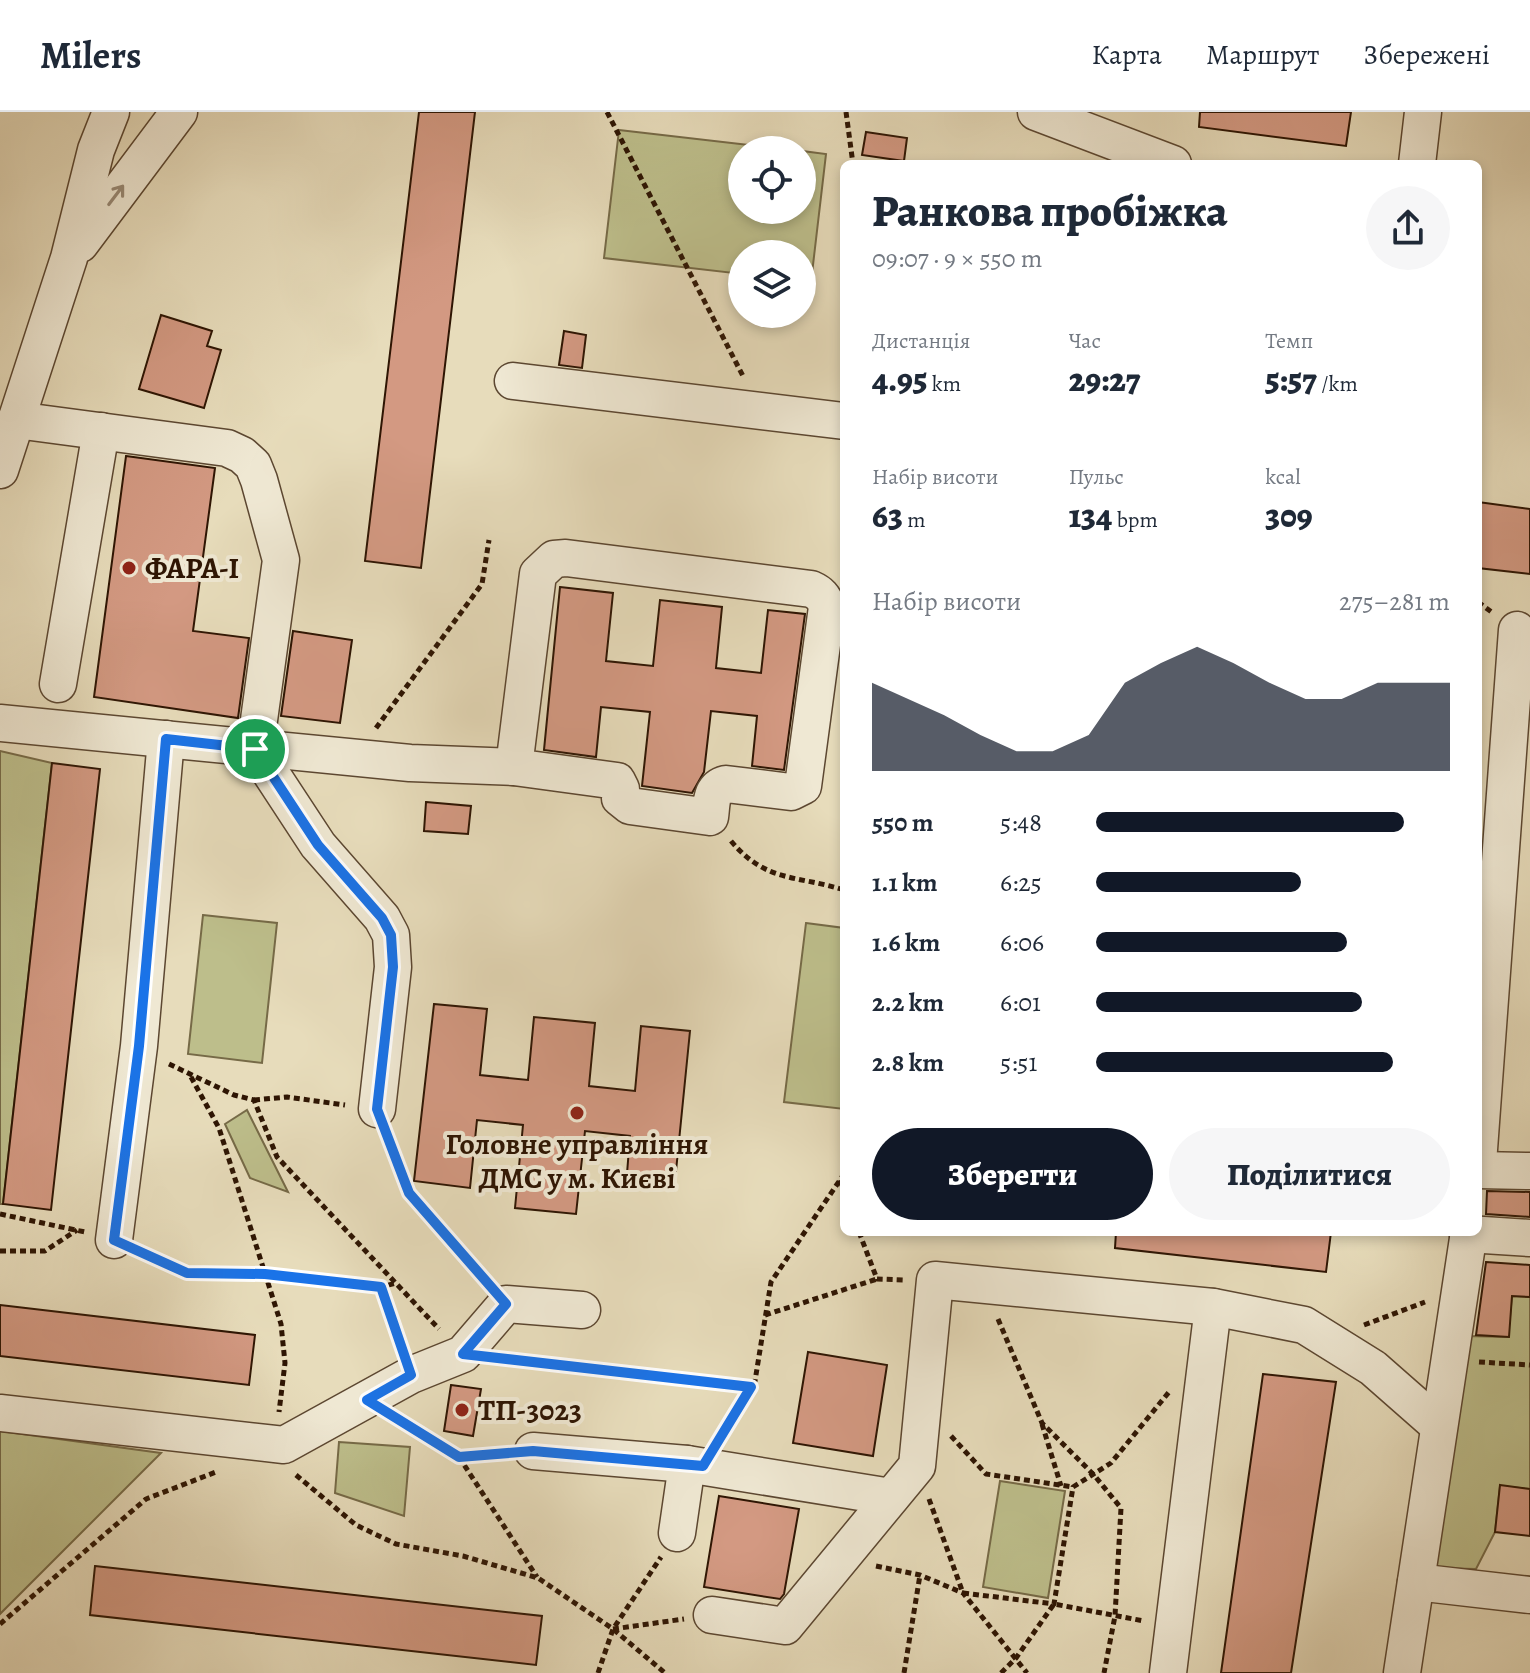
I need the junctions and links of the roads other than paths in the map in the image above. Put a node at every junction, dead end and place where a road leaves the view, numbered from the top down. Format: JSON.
{"nodes":[{"id":1,"x":111,"y":112,"type":"edge"},
{"id":2,"x":179,"y":112,"type":"edge"},
{"id":3,"x":1036,"y":112,"type":"edge"},
{"id":4,"x":1423,"y":112,"type":"edge"},
{"id":5,"x":1162,"y":160,"type":"edge"},
{"id":6,"x":1417,"y":160,"type":"edge"},
{"id":7,"x":69,"y":258,"type":"junction"},
{"id":8,"x":513,"y":381,"type":"dead end"},
{"id":9,"x":16,"y":420,"type":"junction"},
{"id":10,"x":840,"y":421,"type":"edge"},
{"id":11,"x":101,"y":431,"type":"junction"},
{"id":12,"x":0,"y":470,"type":"edge"},
{"id":13,"x":1517,"y":630,"type":"dead end"},
{"id":14,"x":58,"y":684,"type":"dead end"},
{"id":15,"x":0,"y":723,"type":"edge"},
{"id":16,"x":166,"y":739,"type":"junction"},
{"id":17,"x":255,"y":749,"type":"junction"},
{"id":18,"x":514,"y":767,"type":"junction"},
{"id":19,"x":1482,"y":1069,"type":"edge"},
{"id":20,"x":377,"y":1109,"type":"road end"},
{"id":21,"x":1482,"y":1170,"type":"edge"},
{"id":22,"x":1530,"y":1171,"type":"edge"},
{"id":23,"x":1482,"y":1234,"type":"edge"},
{"id":24,"x":1469,"y":1236,"type":"edge"},
{"id":25,"x":1530,"y":1238,"type":"edge"},
{"id":26,"x":114,"y":1240,"type":"road end"},
{"id":27,"x":1213,"y":1307,"type":"junction"},
{"id":28,"x":582,"y":1310,"type":"dead end"},
{"id":29,"x":0,"y":1413,"type":"edge"},
{"id":30,"x":1439,"y":1426,"type":"junction"},
{"id":31,"x":533,"y":1451,"type":"road end"},
{"id":32,"x":695,"y":1465,"type":"junction"},
{"id":33,"x":891,"y":1497,"type":"junction"},
{"id":34,"x":677,"y":1533,"type":"road end"},
{"id":35,"x":1416,"y":1582,"type":"junction"},
{"id":36,"x":1530,"y":1595,"type":"edge"},
{"id":37,"x":712,"y":1615,"type":"road end"},
{"id":38,"x":1168,"y":1673,"type":"edge"},
{"id":39,"x":1402,"y":1673,"type":"edge"}],
"edges":[{"from":1,"to":7,"type":"street"},
{"from":7,"to":2,"type":"street","one_way":true},
{"from":3,"to":5,"type":"street"},
{"from":4,"to":6,"type":"street"},
{"from":7,"to":9,"type":"street"},
{"from":8,"to":10,"type":"street"},
{"from":9,"to":11,"type":"street"},
{"from":9,"to":12,"type":"street"},
{"from":11,"to":14,"type":"street"},
{"from":11,"to":17,"type":"street"},
{"from":13,"to":19,"type":"street"},
{"from":15,"to":16,"type":"street"},
{"from":16,"to":17,"type":"street"},
{"from":16,"to":26,"type":"street"},
{"from":17,"to":18,"type":"street"},
{"from":17,"to":20,"type":"street"},
{"from":18,"to":18,"type":"street"},
{"from":21,"to":22,"type":"street"},
{"from":23,"to":25,"type":"street"},
{"from":24,"to":30,"type":"street"},
{"from":27,"to":30,"type":"street"},
{"from":27,"to":33,"type":"street"},
{"from":27,"to":38,"type":"street"},
{"from":28,"to":29,"type":"street"},
{"from":30,"to":35,"type":"street"},
{"from":31,"to":32,"type":"street"},
{"from":32,"to":33,"type":"street"},
{"from":32,"to":34,"type":"street"},
{"from":33,"to":37,"type":"street"},
{"from":35,"to":36,"type":"street"},
{"from":35,"to":39,"type":"street"}]}
